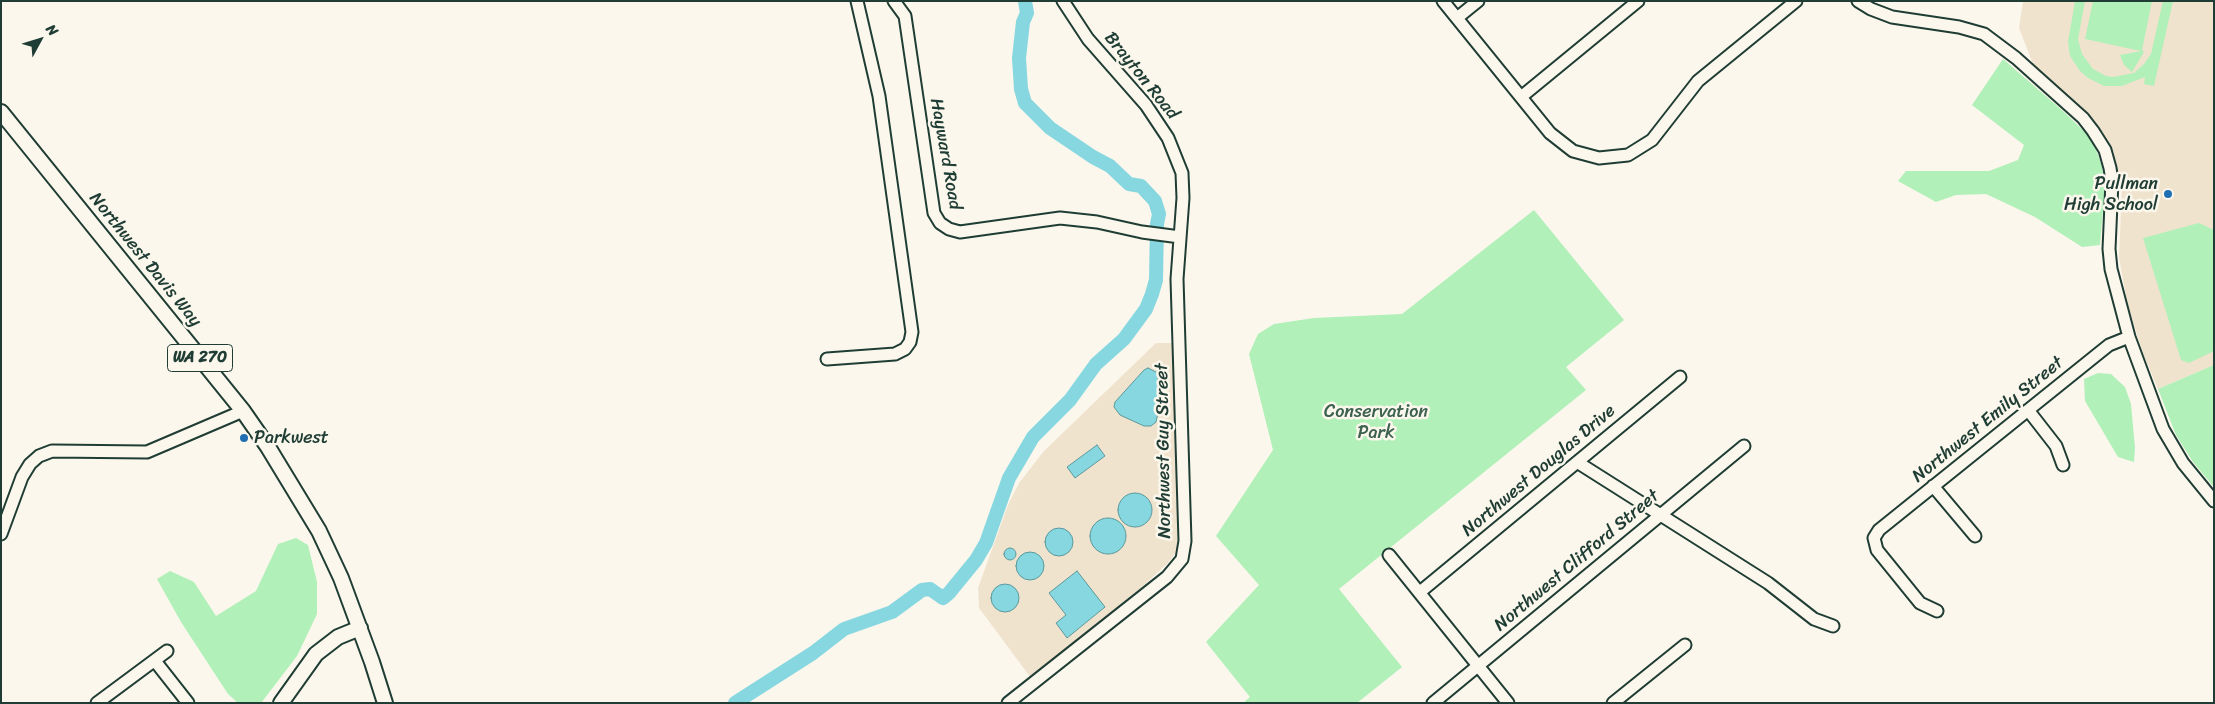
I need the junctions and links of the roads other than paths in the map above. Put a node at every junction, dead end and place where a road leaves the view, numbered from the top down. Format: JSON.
{"nodes":[{"id":1,"x":857,"y":1,"type":"edge"},
{"id":2,"x":894,"y":1,"type":"edge"},
{"id":3,"x":1063,"y":1,"type":"edge"},
{"id":4,"x":1443,"y":1,"type":"edge"},
{"id":5,"x":1478,"y":1,"type":"edge"},
{"id":6,"x":1638,"y":1,"type":"edge"},
{"id":7,"x":1796,"y":1,"type":"edge"},
{"id":8,"x":1858,"y":1,"type":"edge"},
{"id":9,"x":1457,"y":18,"type":"junction"},
{"id":10,"x":1521,"y":97,"type":"junction"},
{"id":11,"x":1,"y":112,"type":"edge"},
{"id":12,"x":1175,"y":236,"type":"junction"},
{"id":13,"x":2129,"y":337,"type":"junction"},
{"id":14,"x":827,"y":359,"type":"dead end"},
{"id":15,"x":1680,"y":377,"type":"dead end"},
{"id":16,"x":2028,"y":410,"type":"junction"},
{"id":17,"x":243,"y":411,"type":"junction"},
{"id":18,"x":1744,"y":446,"type":"dead end"},
{"id":19,"x":1577,"y":462,"type":"junction"},
{"id":20,"x":2063,"y":465,"type":"dead end"},
{"id":21,"x":1933,"y":486,"type":"junction"},
{"id":22,"x":2214,"y":501,"type":"edge"},
{"id":23,"x":1660,"y":514,"type":"junction"},
{"id":24,"x":1,"y":534,"type":"edge"},
{"id":25,"x":1975,"y":536,"type":"dead end"},
{"id":26,"x":1389,"y":555,"type":"dead end"},
{"id":27,"x":1420,"y":592,"type":"junction"},
{"id":28,"x":1937,"y":611,"type":"dead end"},
{"id":29,"x":1833,"y":626,"type":"dead end"},
{"id":30,"x":360,"y":628,"type":"junction"},
{"id":31,"x":1686,"y":645,"type":"dead end"},
{"id":32,"x":167,"y":651,"type":"dead end"},
{"id":33,"x":155,"y":660,"type":"junction"},
{"id":34,"x":1479,"y":666,"type":"junction"},
{"id":35,"x":97,"y":703,"type":"edge"},
{"id":36,"x":188,"y":703,"type":"edge"},
{"id":37,"x":281,"y":703,"type":"edge"},
{"id":38,"x":385,"y":703,"type":"edge"},
{"id":39,"x":1008,"y":703,"type":"edge"},
{"id":40,"x":1433,"y":703,"type":"edge"},
{"id":41,"x":1508,"y":703,"type":"edge"},
{"id":42,"x":1613,"y":703,"type":"edge"}],
"edges":[{"from":1,"to":14,"type":"street"},
{"from":2,"to":12,"type":"street","name":"Hayward Road"},
{"from":3,"to":12,"type":"street","name":"Brayton Road"},
{"from":4,"to":9,"type":"street"},
{"from":5,"to":9,"type":"street"},
{"from":6,"to":10,"type":"street"},
{"from":7,"to":10,"type":"street"},
{"from":8,"to":13,"type":"street"},
{"from":9,"to":10,"type":"street"},
{"from":11,"to":17,"type":"main road","name":"Northwest Davis Way","number":"WA 270"},
{"from":12,"to":39,"type":"street","name":"Northwest Guy Street"},
{"from":13,"to":16,"type":"street","name":"Northwest Emily Street"},
{"from":13,"to":22,"type":"street"},
{"from":15,"to":19,"type":"street","name":"Northwest Douglas Drive"},
{"from":16,"to":20,"type":"street"},
{"from":16,"to":21,"type":"street","name":"Northwest Emily Street"},
{"from":17,"to":24,"type":"street"},
{"from":17,"to":30,"type":"main road","name":"Northwest Davis Way","number":"WA 270"},
{"from":18,"to":23,"type":"street","name":"Northwest Clifford Street"},
{"from":19,"to":23,"type":"street"},
{"from":19,"to":27,"type":"street","name":"Northwest Douglas Drive"},
{"from":21,"to":25,"type":"street"},
{"from":21,"to":28,"type":"street","name":"Northwest Emily Street"},
{"from":23,"to":29,"type":"street"},
{"from":23,"to":34,"type":"street","name":"Northwest Clifford Street"},
{"from":26,"to":27,"type":"street"},
{"from":27,"to":34,"type":"street"},
{"from":30,"to":37,"type":"main road"},
{"from":30,"to":38,"type":"main road","name":"Northwest Davis Way","number":"WA 270"},
{"from":31,"to":42,"type":"street"},
{"from":32,"to":33,"type":"street"},
{"from":33,"to":35,"type":"street"},
{"from":33,"to":36,"type":"street"},
{"from":34,"to":40,"type":"street","name":"Northwest Clifford Street"},
{"from":34,"to":41,"type":"street"}]}
